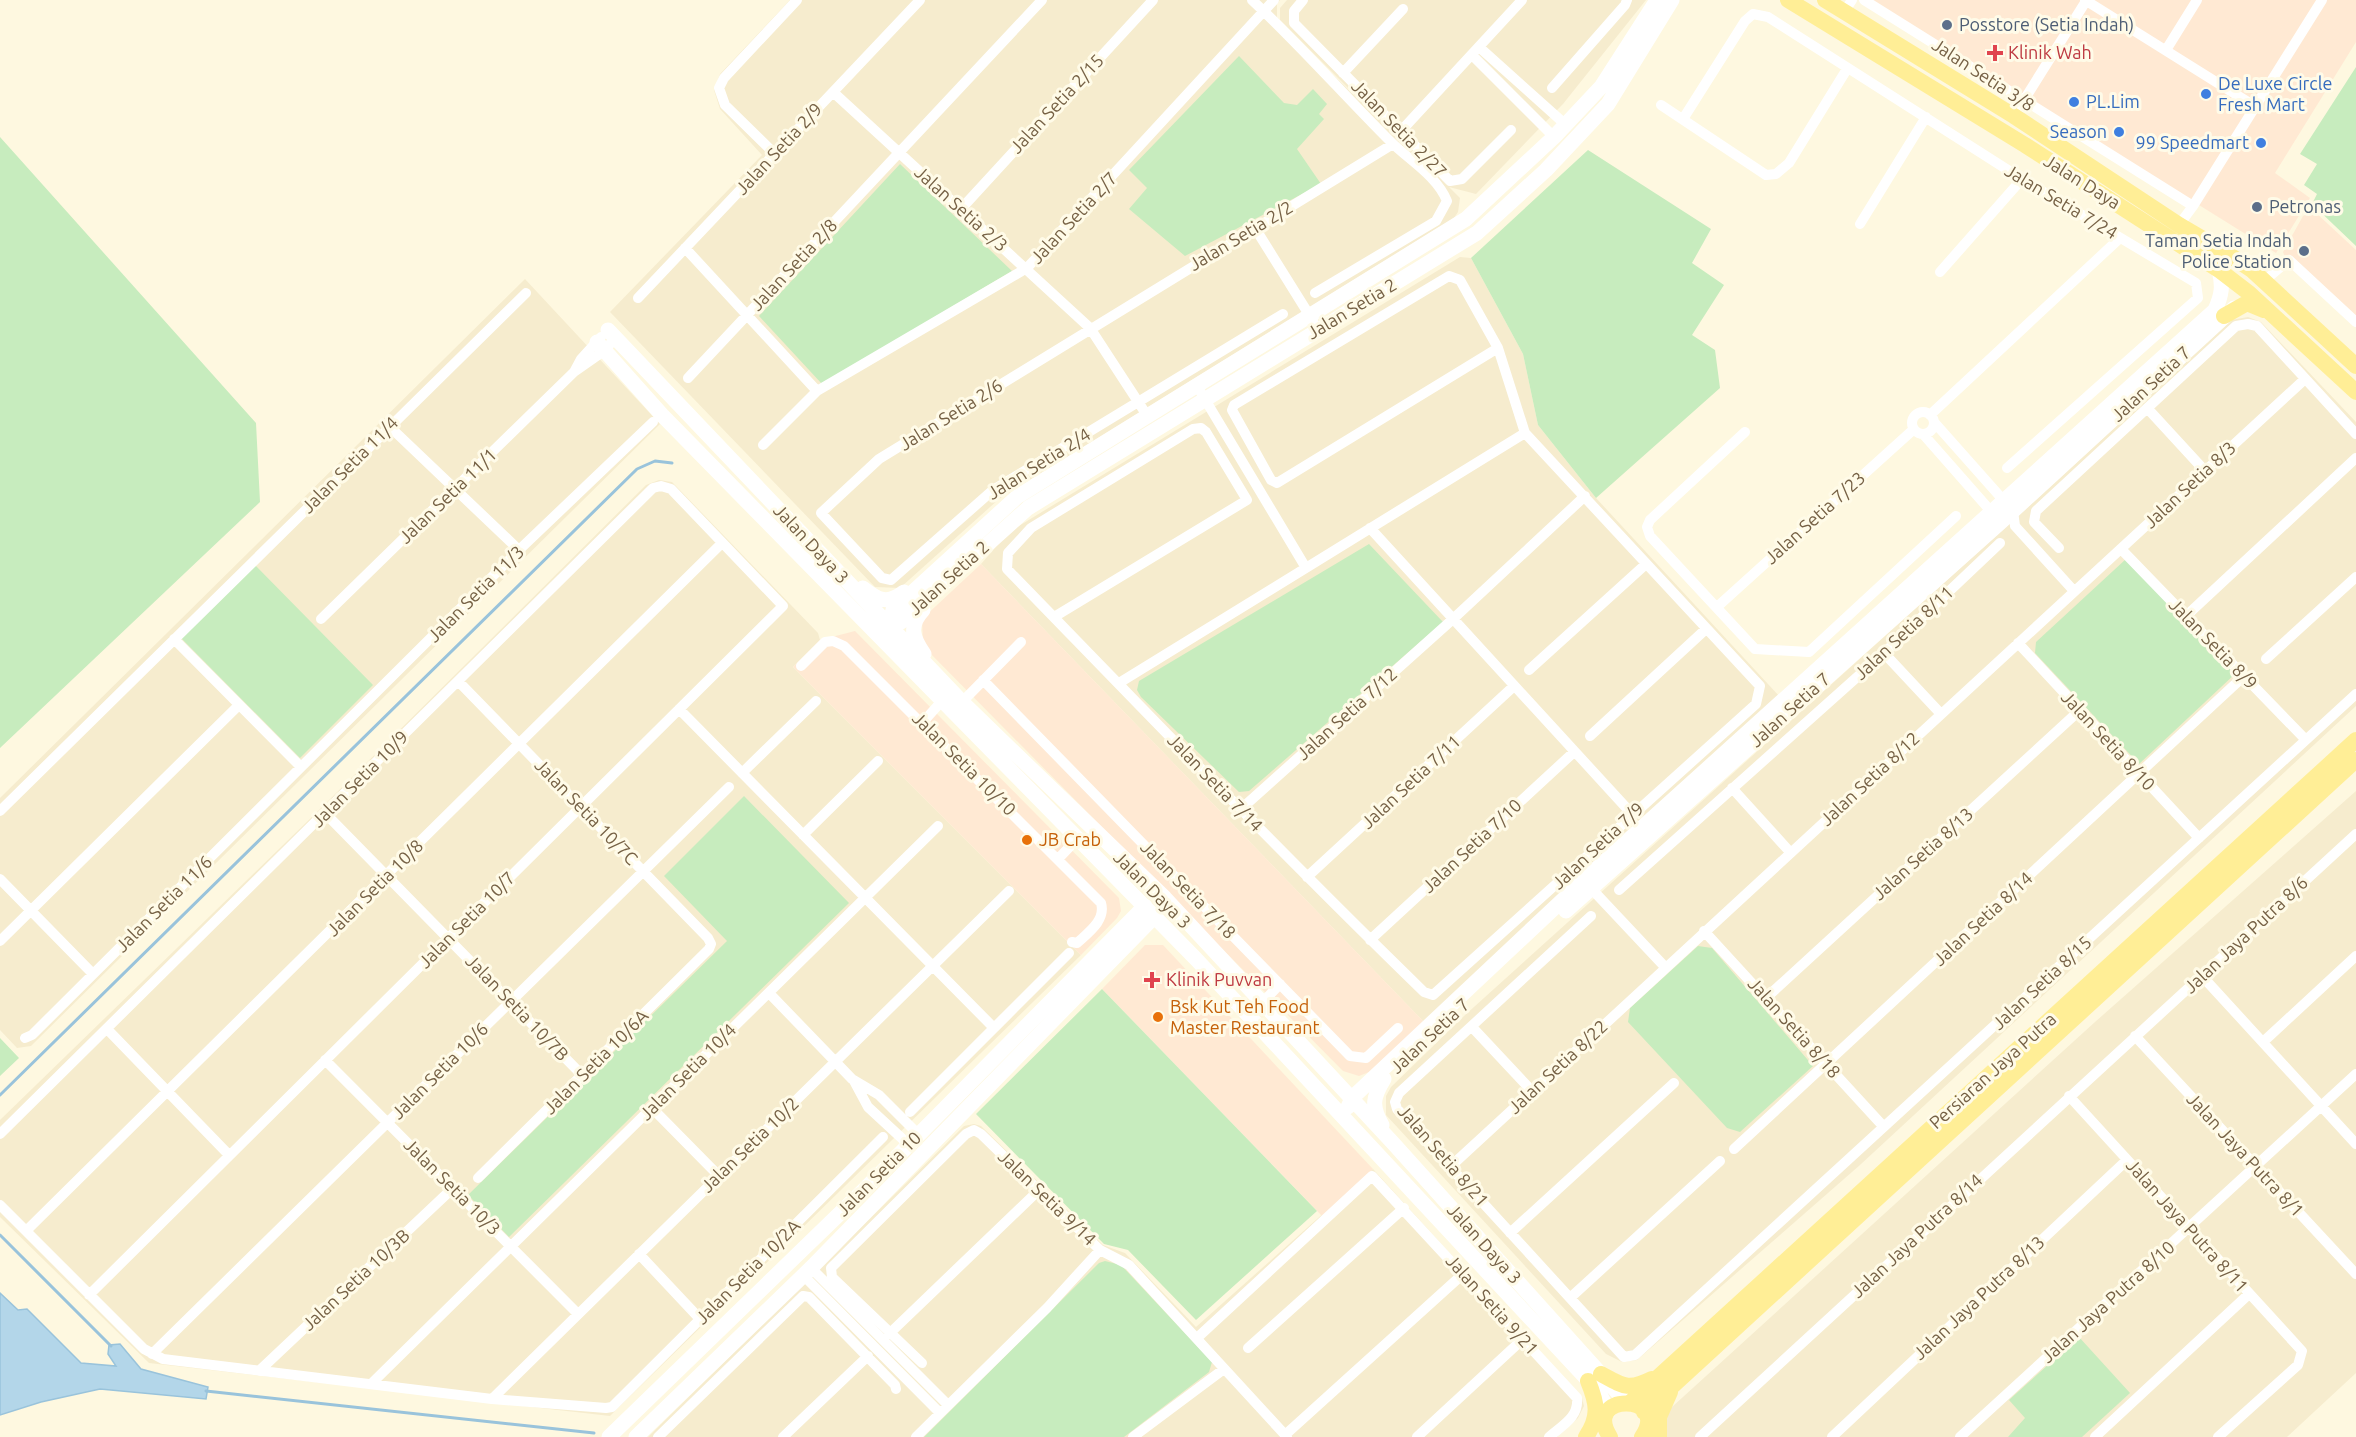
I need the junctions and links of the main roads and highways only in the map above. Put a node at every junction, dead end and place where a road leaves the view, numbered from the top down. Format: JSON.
{"nodes":[{"id":1,"x":1788,"y":0,"type":"edge"},
{"id":2,"x":1825,"y":0,"type":"edge"},
{"id":3,"x":1848,"y":6,"type":"edge"},
{"id":4,"x":2014,"y":116,"type":"junction"},
{"id":5,"x":1991,"y":125,"type":"junction"},
{"id":6,"x":2025,"y":145,"type":"junction"},
{"id":7,"x":2225,"y":252,"type":"junction"},
{"id":8,"x":2249,"y":293,"type":"junction"},
{"id":9,"x":2219,"y":313,"type":"road end"},
{"id":10,"x":2271,"y":314,"type":"junction"},
{"id":11,"x":2356,"y":360,"type":"edge"},
{"id":12,"x":2355,"y":390,"type":"edge"},
{"id":13,"x":2356,"y":740,"type":"edge"},
{"id":14,"x":2356,"y":760,"type":"edge"},
{"id":15,"x":1668,"y":1379,"type":"junction"},
{"id":16,"x":1634,"y":1405,"type":"junction"},
{"id":17,"x":1605,"y":1428,"type":"edge"},
{"id":18,"x":1648,"y":1436,"type":"edge"},
{"id":19,"x":1586,"y":1437,"type":"edge"}],
"edges":[{"from":1,"to":5,"type":"main road","name":"Jalan Daya"},
{"from":2,"to":3,"type":"main road","name":"Jalan Daya"},
{"from":3,"to":4,"type":"main road","name":"Jalan Daya"},
{"from":4,"to":5,"type":"main road"},
{"from":4,"to":6,"type":"main road"},
{"from":4,"to":7,"type":"main road","name":"Jalan Daya"},
{"from":5,"to":6,"type":"main road","name":"Jalan Daya"},
{"from":6,"to":8,"type":"main road","name":"Jalan Daya"},
{"from":7,"to":8,"type":"main road"},
{"from":7,"to":11,"type":"main road","name":"Jalan Daya"},
{"from":8,"to":10,"type":"main road","name":"Jalan Daya"},
{"from":9,"to":10,"type":"main road"},
{"from":10,"to":12,"type":"main road","name":"Jalan Daya"},
{"from":13,"to":15,"type":"main road","name":"Persiaran Jaya Putra"},
{"from":14,"to":15,"type":"main road","name":"Persiaran Jaya Putra"},
{"from":15,"to":16,"type":"main road","name":"Persiaran Jaya Putra"},
{"from":15,"to":18,"type":"main road"},
{"from":15,"to":19,"type":"main road"},
{"from":16,"to":17,"type":"main road","name":"Persiaran Jaya Putra"},
{"from":16,"to":18,"type":"main road"}]}
